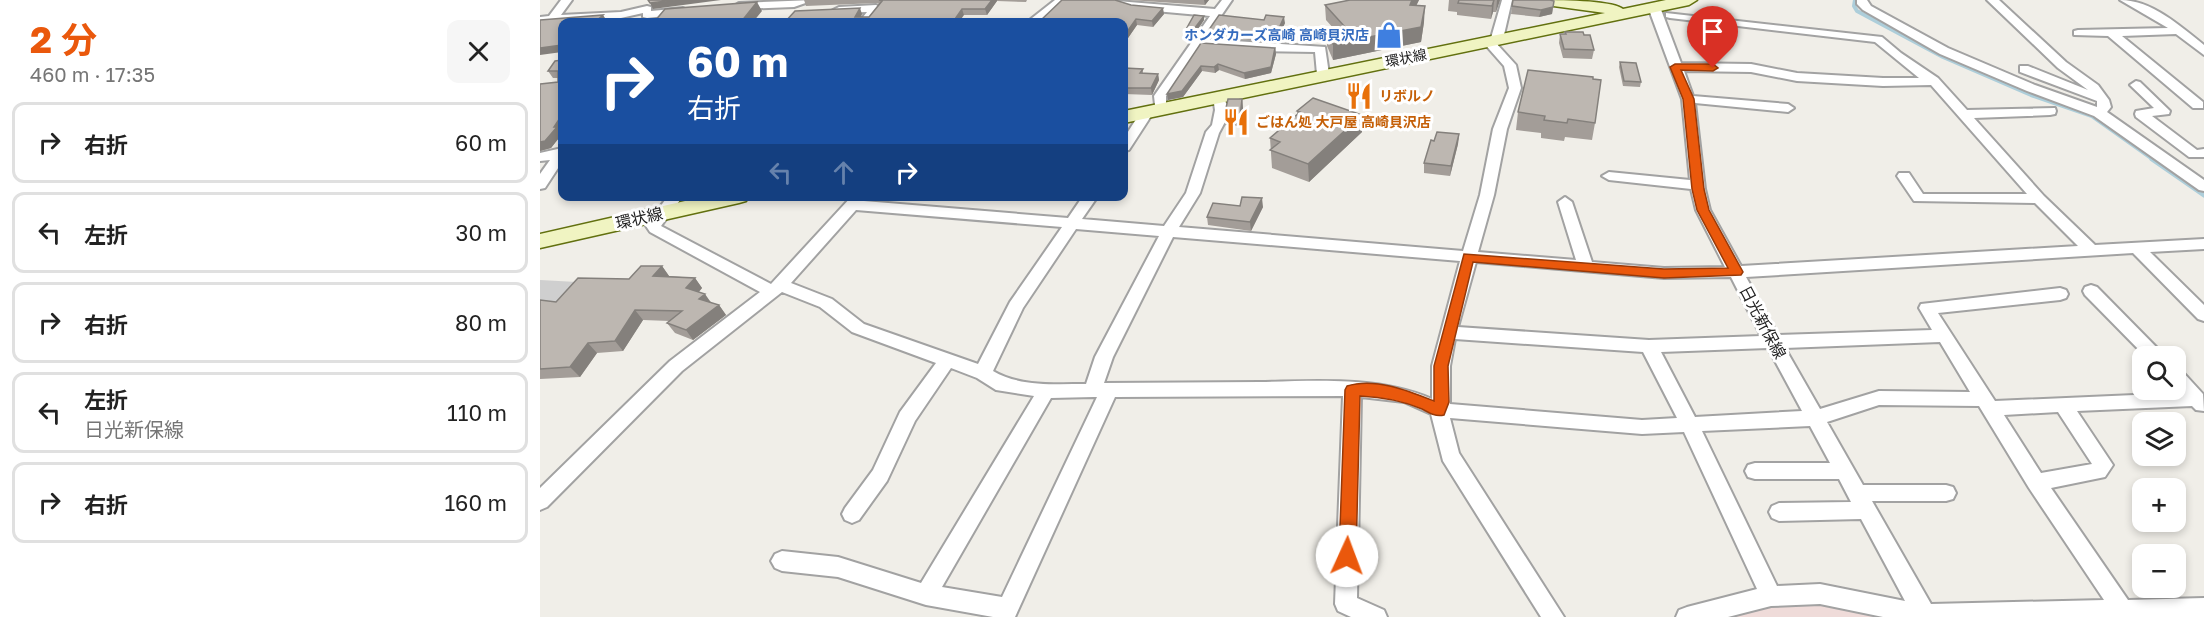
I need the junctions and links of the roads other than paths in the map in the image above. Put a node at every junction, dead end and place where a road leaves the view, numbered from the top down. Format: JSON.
{"nodes":[{"id":1,"x":567,"y":0,"type":"edge"},
{"id":2,"x":1062,"y":0,"type":"edge"},
{"id":3,"x":1110,"y":0,"type":"edge"},
{"id":4,"x":1227,"y":0,"type":"edge"},
{"id":5,"x":1507,"y":0,"type":"edge"},
{"id":6,"x":1546,"y":0,"type":"edge"},
{"id":7,"x":1689,"y":0,"type":"edge"},
{"id":8,"x":1862,"y":0,"type":"edge"},
{"id":9,"x":1992,"y":0,"type":"edge"},
{"id":10,"x":2125,"y":0,"type":"edge"},
{"id":11,"x":732,"y":7,"type":"edge"},
{"id":12,"x":799,"y":8,"type":"edge"},
{"id":13,"x":700,"y":9,"type":"edge"},
{"id":14,"x":1650,"y":9,"type":"edge"},
{"id":15,"x":647,"y":12,"type":"edge"},
{"id":16,"x":1218,"y":13,"type":"junction"},
{"id":17,"x":570,"y":18,"type":"edge"},
{"id":18,"x":868,"y":18,"type":"edge"},
{"id":19,"x":1037,"y":18,"type":"edge"},
{"id":20,"x":553,"y":19,"type":"junction"},
{"id":21,"x":558,"y":19,"type":"edge"},
{"id":22,"x":540,"y":20,"type":"edge"},
{"id":23,"x":2078,"y":33,"type":"dead end"},
{"id":24,"x":2112,"y":33,"type":"junction"},
{"id":25,"x":2182,"y":34,"type":"junction"},
{"id":26,"x":2204,"y":37,"type":"edge"},
{"id":27,"x":1493,"y":40,"type":"junction"},
{"id":28,"x":1198,"y":42,"type":"junction"},
{"id":29,"x":2204,"y":51,"type":"edge"},
{"id":30,"x":1675,"y":67,"type":"junction"},
{"id":31,"x":2024,"y":69,"type":"dead end"},
{"id":32,"x":1323,"y":74,"type":"junction"},
{"id":33,"x":1932,"y":81,"type":"junction"},
{"id":34,"x":2136,"y":86,"type":"dead end"},
{"id":35,"x":1219,"y":97,"type":"junction"},
{"id":36,"x":1688,"y":99,"type":"junction"},
{"id":37,"x":2198,"y":105,"type":"dead end"},
{"id":38,"x":2101,"y":106,"type":"junction"},
{"id":39,"x":1788,"y":108,"type":"dead end"},
{"id":40,"x":1154,"y":111,"type":"junction"},
{"id":41,"x":2050,"y":111,"type":"dead end"},
{"id":42,"x":1964,"y":114,"type":"junction"},
{"id":43,"x":1128,"y":116,"type":"edge"},
{"id":44,"x":1128,"y":142,"type":"edge"},
{"id":45,"x":2204,"y":153,"type":"edge"},
{"id":46,"x":558,"y":154,"type":"edge"},
{"id":47,"x":540,"y":157,"type":"edge"},
{"id":48,"x":558,"y":158,"type":"edge"},
{"id":49,"x":1609,"y":176,"type":"dead end"},
{"id":50,"x":1904,"y":176,"type":"dead end"},
{"id":51,"x":542,"y":178,"type":"edge"},
{"id":52,"x":1698,"y":185,"type":"junction"},
{"id":53,"x":2204,"y":187,"type":"edge"},
{"id":54,"x":2039,"y":199,"type":"junction"},
{"id":55,"x":696,"y":201,"type":"edge"},
{"id":56,"x":856,"y":201,"type":"edge"},
{"id":57,"x":1088,"y":201,"type":"edge"},
{"id":58,"x":1565,"y":202,"type":"dead end"},
{"id":59,"x":670,"y":204,"type":"edge"},
{"id":60,"x":1074,"y":223,"type":"junction"},
{"id":61,"x":1169,"y":230,"type":"junction"},
{"id":62,"x":540,"y":242,"type":"edge"},
{"id":63,"x":2204,"y":244,"type":"edge"},
{"id":64,"x":2136,"y":248,"type":"junction"},
{"id":65,"x":2090,"y":249,"type":"junction"},
{"id":66,"x":1468,"y":257,"type":"junction"},
{"id":67,"x":1586,"y":267,"type":"junction"},
{"id":68,"x":1737,"y":272,"type":"junction"},
{"id":69,"x":775,"y":288,"type":"junction"},
{"id":70,"x":2091,"y":291,"type":"dead end"},
{"id":71,"x":2060,"y":294,"type":"dead end"},
{"id":72,"x":2204,"y":315,"type":"edge"},
{"id":73,"x":1448,"y":332,"type":"junction"},
{"id":74,"x":1942,"y":336,"type":"junction"},
{"id":75,"x":1773,"y":342,"type":"junction"},
{"id":76,"x":1649,"y":346,"type":"junction"},
{"id":77,"x":2146,"y":346,"type":"edge"},
{"id":78,"x":947,"y":360,"type":"junction"},
{"id":79,"x":983,"y":373,"type":"junction"},
{"id":80,"x":2186,"y":388,"type":"edge"},
{"id":81,"x":1352,"y":390,"type":"junction"},
{"id":82,"x":1046,"y":391,"type":"junction"},
{"id":83,"x":1101,"y":391,"type":"junction"},
{"id":84,"x":1987,"y":404,"type":"junction"},
{"id":85,"x":2200,"y":404,"type":"edge"},
{"id":86,"x":2064,"y":406,"type":"junction"},
{"id":87,"x":1439,"y":410,"type":"junction"},
{"id":88,"x":1815,"y":418,"type":"junction"},
{"id":89,"x":1689,"y":423,"type":"junction"},
{"id":90,"x":1755,"y":471,"type":"dead end"},
{"id":91,"x":1845,"y":471,"type":"junction"},
{"id":92,"x":2036,"y":482,"type":"junction"},
{"id":93,"x":1946,"y":493,"type":"dead end"},
{"id":94,"x":540,"y":501,"type":"edge"},
{"id":95,"x":1862,"y":501,"type":"junction"},
{"id":96,"x":1779,"y":512,"type":"dead end"},
{"id":97,"x":852,"y":514,"type":"dead end"},
{"id":98,"x":782,"y":561,"type":"dead end"},
{"id":99,"x":926,"y":595,"type":"junction"},
{"id":100,"x":1771,"y":596,"type":"junction"},
{"id":101,"x":2204,"y":608,"type":"edge"},
{"id":102,"x":2122,"y":609,"type":"junction"},
{"id":103,"x":1006,"y":612,"type":"edge"},
{"id":104,"x":1925,"y":616,"type":"edge"},
{"id":105,"x":1376,"y":617,"type":"edge"},
{"id":106,"x":1553,"y":617,"type":"edge"},
{"id":107,"x":1687,"y":617,"type":"edge"}],
"edges":[{"from":1,"to":20,"type":"street"},
{"from":2,"to":19,"type":"street"},
{"from":3,"to":16,"type":"street"},
{"from":4,"to":16,"type":"street"},
{"from":5,"to":27,"type":"street"},
{"from":6,"to":14,"type":"street"},
{"from":7,"to":14,"type":"street","name":"環状線"},
{"from":8,"to":38,"type":"street"},
{"from":9,"to":38,"type":"street"},
{"from":10,"to":25,"type":"street"},
{"from":11,"to":12,"type":"street"},
{"from":12,"to":18,"type":"street"},
{"from":13,"to":15,"type":"street"},
{"from":14,"to":27,"type":"street","name":"環状線"},
{"from":14,"to":30,"type":"street","name":"日光新保線"},
{"from":14,"to":33,"type":"street"},
{"from":15,"to":17,"type":"street"},
{"from":16,"to":28,"type":"street"},
{"from":20,"to":21,"type":"street"},
{"from":20,"to":22,"type":"street"},
{"from":23,"to":24,"type":"street"},
{"from":24,"to":25,"type":"street"},
{"from":24,"to":37,"type":"street"},
{"from":25,"to":26,"type":"street"},
{"from":25,"to":29,"type":"street"},
{"from":27,"to":32,"type":"street","name":"環状線"},
{"from":27,"to":66,"type":"street"},
{"from":28,"to":32,"type":"street"},
{"from":28,"to":40,"type":"street"},
{"from":30,"to":33,"type":"street"},
{"from":30,"to":36,"type":"street","name":"日光新保線"},
{"from":31,"to":38,"type":"street"},
{"from":32,"to":35,"type":"street","name":"環状線"},
{"from":33,"to":42,"type":"street"},
{"from":34,"to":45,"type":"street"},
{"from":35,"to":40,"type":"street","name":"環状線"},
{"from":35,"to":61,"type":"street"},
{"from":36,"to":39,"type":"street"},
{"from":36,"to":52,"type":"street","name":"日光新保線"},
{"from":38,"to":53,"type":"street"},
{"from":40,"to":43,"type":"street","name":"環状線"},
{"from":40,"to":44,"type":"street"},
{"from":41,"to":42,"type":"street"},
{"from":42,"to":54,"type":"street"},
{"from":46,"to":47,"type":"street"},
{"from":48,"to":51,"type":"street"},
{"from":49,"to":52,"type":"street"},
{"from":50,"to":54,"type":"street"},
{"from":52,"to":68,"type":"street","name":"日光新保線"},
{"from":54,"to":65,"type":"street"},
{"from":55,"to":59,"type":"street","name":"環状線"},
{"from":56,"to":60,"type":"street"},
{"from":56,"to":69,"type":"street"},
{"from":57,"to":60,"type":"street"},
{"from":58,"to":67,"type":"street"},
{"from":59,"to":62,"type":"street","name":"環状線"},
{"from":59,"to":69,"type":"street"},
{"from":60,"to":61,"type":"street"},
{"from":60,"to":79,"type":"street"},
{"from":61,"to":66,"type":"street"},
{"from":61,"to":83,"type":"street"},
{"from":63,"to":64,"type":"street"},
{"from":64,"to":65,"type":"street"},
{"from":64,"to":72,"type":"street"},
{"from":65,"to":68,"type":"street"},
{"from":66,"to":67,"type":"street"},
{"from":66,"to":73,"type":"street"},
{"from":67,"to":68,"type":"street"},
{"from":68,"to":75,"type":"street","name":"日光新保線"},
{"from":69,"to":78,"type":"street"},
{"from":69,"to":94,"type":"street"},
{"from":70,"to":77,"type":"street"},
{"from":71,"to":74,"type":"street"},
{"from":73,"to":76,"type":"street"},
{"from":73,"to":87,"type":"street"},
{"from":74,"to":75,"type":"street"},
{"from":74,"to":84,"type":"street"},
{"from":75,"to":76,"type":"street"},
{"from":75,"to":88,"type":"street","name":"日光新保線"},
{"from":76,"to":89,"type":"street"},
{"from":78,"to":79,"type":"street"},
{"from":78,"to":97,"type":"street"},
{"from":79,"to":82,"type":"street"},
{"from":80,"to":85,"type":"street"},
{"from":81,"to":83,"type":"street"},
{"from":81,"to":87,"type":"street"},
{"from":81,"to":105,"type":"street"},
{"from":82,"to":83,"type":"street"},
{"from":82,"to":99,"type":"street"},
{"from":83,"to":103,"type":"street"},
{"from":84,"to":86,"type":"street"},
{"from":84,"to":88,"type":"street"},
{"from":84,"to":92,"type":"street"},
{"from":85,"to":86,"type":"street"},
{"from":86,"to":92,"type":"street"},
{"from":87,"to":89,"type":"street"},
{"from":87,"to":106,"type":"street"},
{"from":88,"to":89,"type":"street"},
{"from":88,"to":91,"type":"street","name":"日光新保線"},
{"from":89,"to":100,"type":"street"},
{"from":90,"to":91,"type":"street"},
{"from":91,"to":95,"type":"street","name":"日光新保線"},
{"from":92,"to":102,"type":"street"},
{"from":93,"to":95,"type":"street"},
{"from":95,"to":96,"type":"street"},
{"from":95,"to":104,"type":"street","name":"日光新保線"},
{"from":98,"to":99,"type":"street"},
{"from":99,"to":103,"type":"street"},
{"from":100,"to":104,"type":"street"},
{"from":100,"to":107,"type":"street"},
{"from":101,"to":102,"type":"street"},
{"from":102,"to":104,"type":"street"}]}
